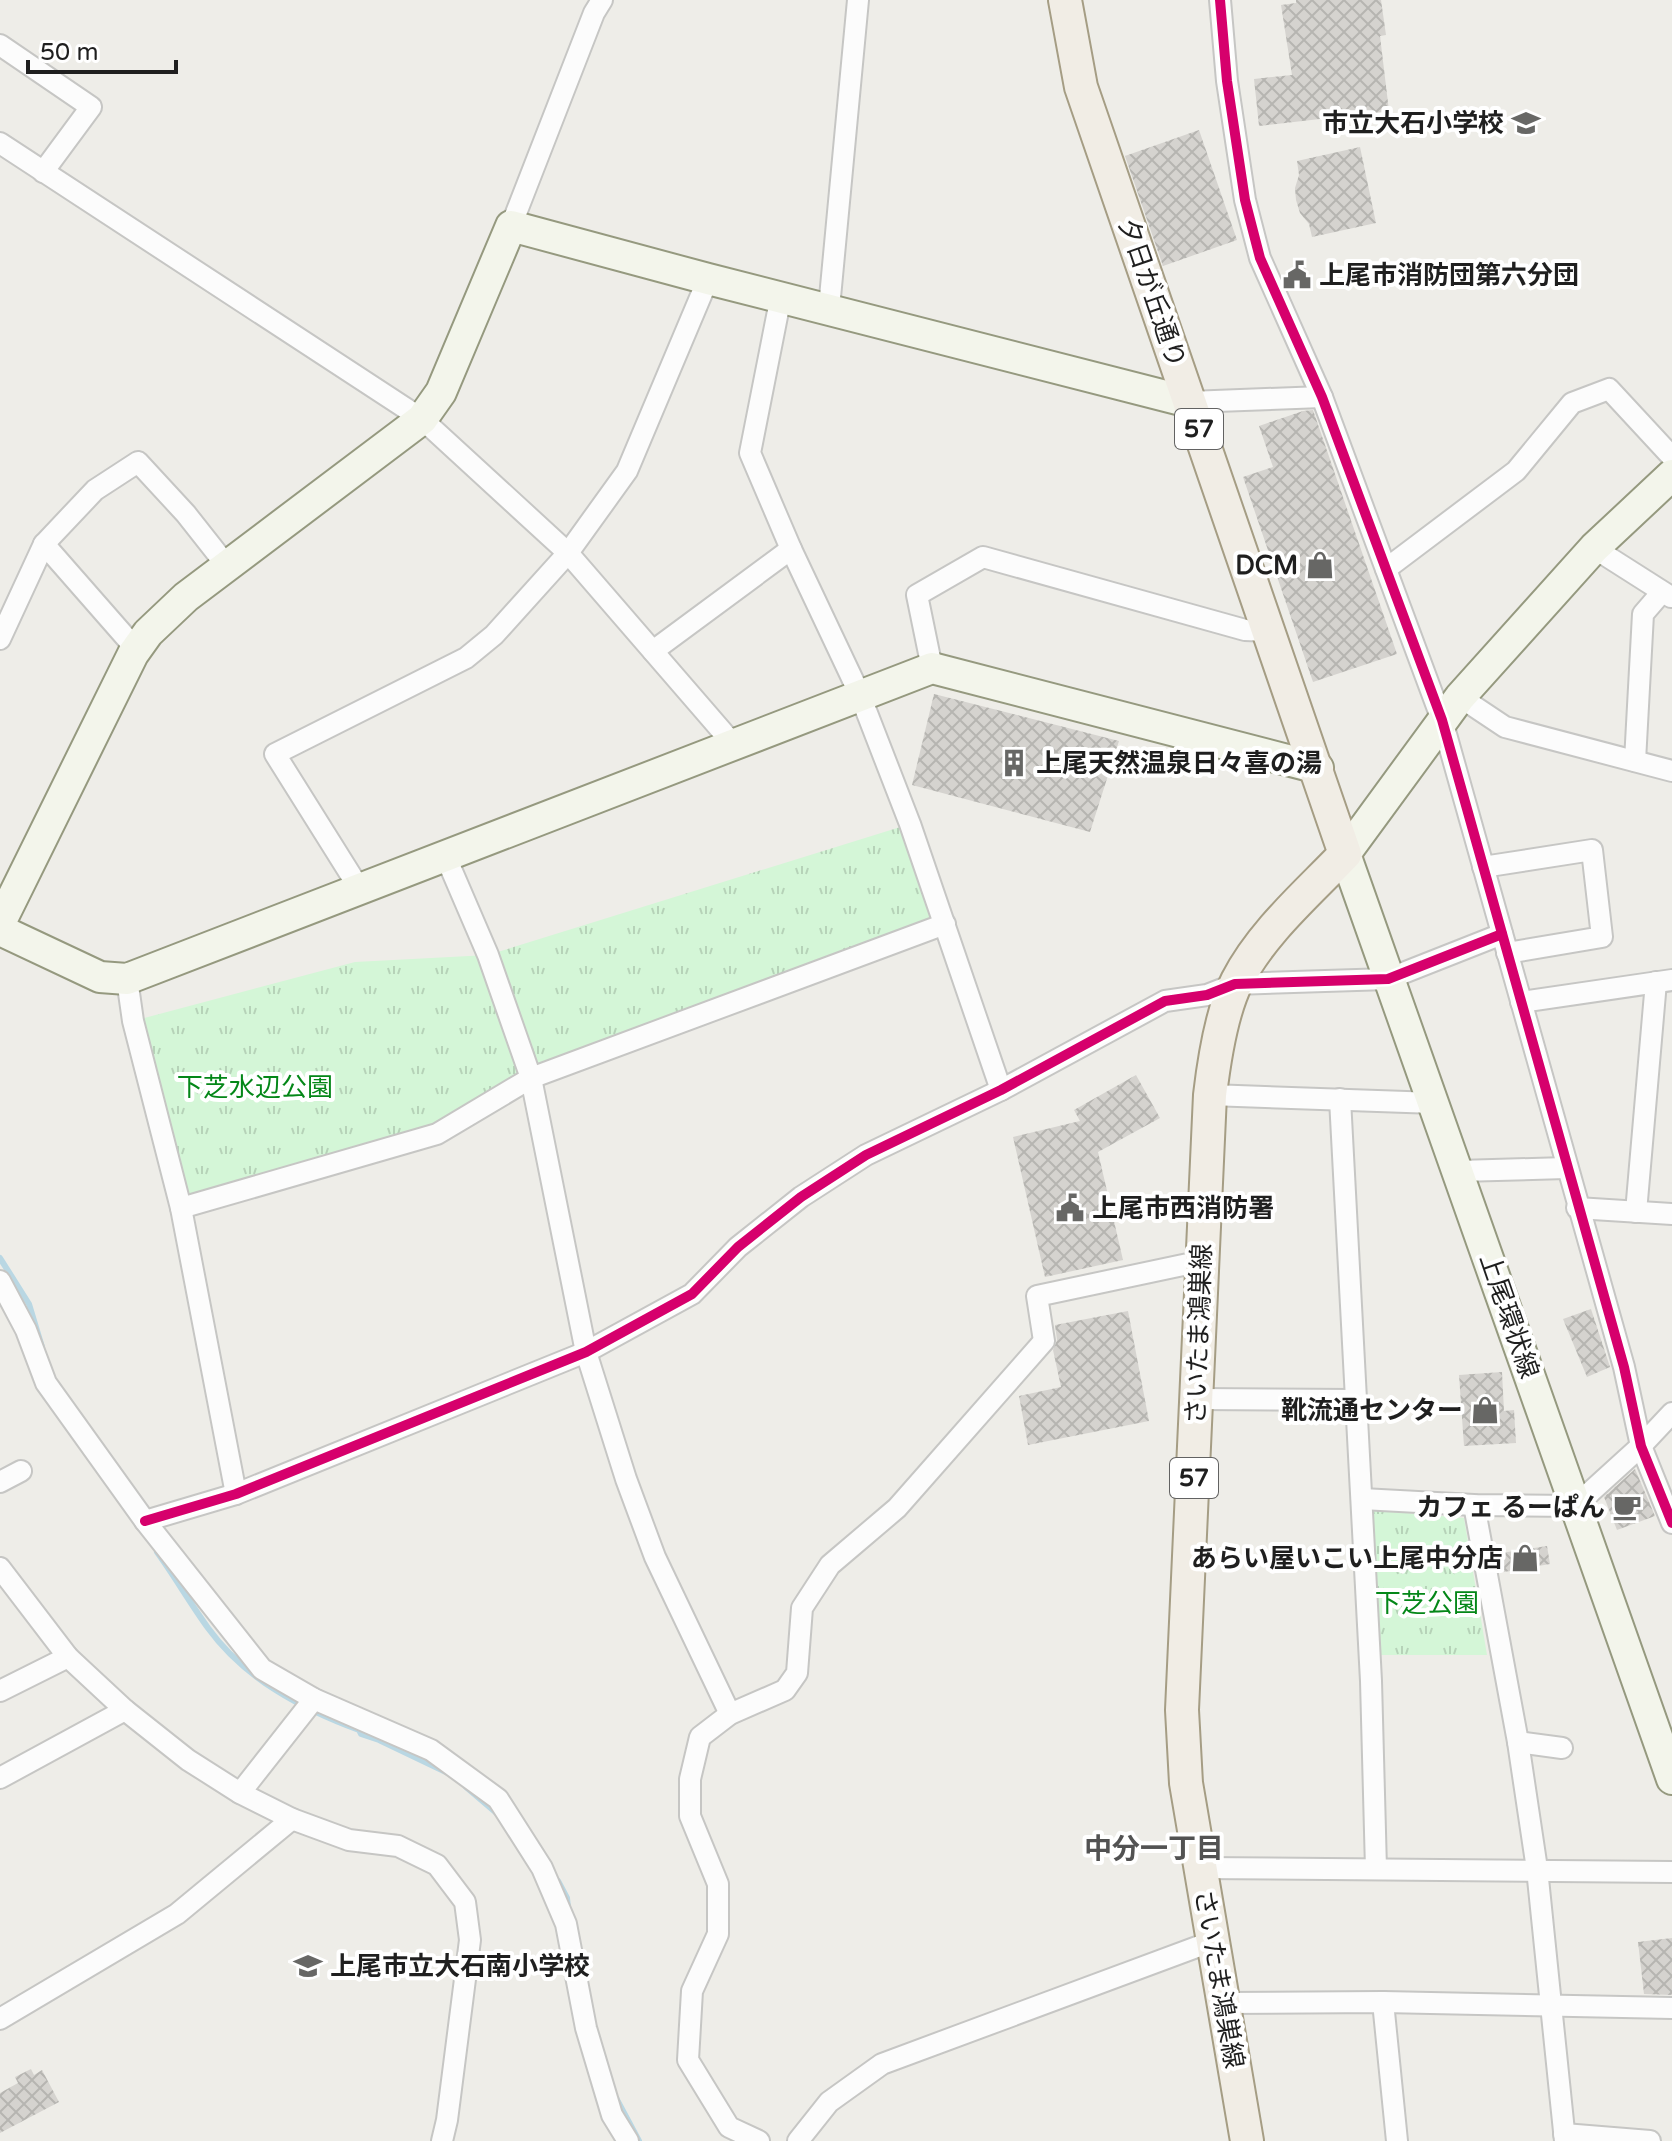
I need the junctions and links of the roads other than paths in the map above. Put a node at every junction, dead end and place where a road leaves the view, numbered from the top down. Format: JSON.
{"nodes":[{"id":1,"x":602,"y":0,"type":"edge"},
{"id":2,"x":858,"y":0,"type":"edge"},
{"id":3,"x":1065,"y":0,"type":"edge"},
{"id":4,"x":1220,"y":0,"type":"edge"},
{"id":5,"x":0,"y":45,"type":"edge"},
{"id":6,"x":0,"y":143,"type":"edge"},
{"id":7,"x":43,"y":172,"type":"junction"},
{"id":8,"x":511,"y":226,"type":"junction"},
{"id":9,"x":708,"y":279,"type":"junction"},
{"id":10,"x":781,"y":296,"type":"junction"},
{"id":11,"x":829,"y":308,"type":"junction"},
{"id":12,"x":1322,"y":397,"type":"junction"},
{"id":13,"x":1189,"y":402,"type":"junction"},
{"id":14,"x":422,"y":419,"type":"junction"},
{"id":15,"x":1672,"y":457,"type":"edge"},
{"id":16,"x":1672,"y":475,"type":"edge"},
{"id":17,"x":44,"y":544,"type":"junction"},
{"id":18,"x":1594,"y":548,"type":"junction"},
{"id":19,"x":791,"y":549,"type":"junction"},
{"id":20,"x":568,"y":553,"type":"junction"},
{"id":21,"x":227,"y":566,"type":"junction"},
{"id":22,"x":1386,"y":569,"type":"junction"},
{"id":23,"x":1667,"y":595,"type":"edge"},
{"id":24,"x":1269,"y":631,"type":"junction"},
{"id":25,"x":0,"y":639,"type":"edge"},
{"id":26,"x":136,"y":649,"type":"junction"},
{"id":27,"x":653,"y":651,"type":"junction"},
{"id":28,"x":932,"y":668,"type":"junction"},
{"id":29,"x":860,"y":695,"type":"junction"},
{"id":30,"x":1451,"y":709,"type":"junction"},
{"id":31,"x":734,"y":745,"type":"junction"},
{"id":32,"x":1635,"y":761,"type":"junction"},
{"id":33,"x":1318,"y":768,"type":"junction"},
{"id":34,"x":1672,"y":771,"type":"edge"},
{"id":35,"x":1345,"y":854,"type":"junction"},
{"id":36,"x":445,"y":855,"type":"junction"},
{"id":37,"x":1483,"y":867,"type":"junction"},
{"id":38,"x":359,"y":888,"type":"junction"},
{"id":39,"x":0,"y":923,"type":"edge"},
{"id":40,"x":945,"y":924,"type":"junction"},
{"id":41,"x":0,"y":930,"type":"edge"},
{"id":42,"x":1504,"y":943,"type":"junction"},
{"id":43,"x":127,"y":979,"type":"junction"},
{"id":44,"x":1388,"y":979,"type":"junction"},
{"id":45,"x":1664,"y":981,"type":"edge"},
{"id":46,"x":1235,"y":984,"type":"junction"},
{"id":47,"x":1521,"y":1002,"type":"junction"},
{"id":48,"x":531,"y":1078,"type":"junction"},
{"id":49,"x":1001,"y":1090,"type":"junction"},
{"id":50,"x":1210,"y":1095,"type":"junction"},
{"id":51,"x":1340,"y":1099,"type":"junction"},
{"id":52,"x":1435,"y":1103,"type":"junction"},
{"id":53,"x":1566,"y":1168,"type":"junction"},
{"id":54,"x":1459,"y":1171,"type":"junction"},
{"id":55,"x":181,"y":1208,"type":"junction"},
{"id":56,"x":1577,"y":1208,"type":"junction"},
{"id":57,"x":1636,"y":1212,"type":"junction"},
{"id":58,"x":1672,"y":1214,"type":"edge"},
{"id":59,"x":1202,"y":1261,"type":"junction"},
{"id":60,"x":0,"y":1281,"type":"edge"},
{"id":61,"x":586,"y":1352,"type":"junction"},
{"id":62,"x":1198,"y":1399,"type":"junction"},
{"id":63,"x":1354,"y":1400,"type":"junction"},
{"id":64,"x":1672,"y":1413,"type":"edge"},
{"id":65,"x":1641,"y":1446,"type":"junction"},
{"id":66,"x":21,"y":1471,"type":"dead end"},
{"id":67,"x":0,"y":1482,"type":"edge"},
{"id":68,"x":236,"y":1494,"type":"junction"},
{"id":69,"x":1362,"y":1499,"type":"junction"},
{"id":70,"x":1474,"y":1505,"type":"junction"},
{"id":71,"x":1575,"y":1506,"type":"junction"},
{"id":72,"x":145,"y":1521,"type":"junction"},
{"id":73,"x":1672,"y":1523,"type":"edge"},
{"id":74,"x":0,"y":1568,"type":"edge"},
{"id":75,"x":68,"y":1657,"type":"junction"},
{"id":76,"x":0,"y":1691,"type":"edge"},
{"id":77,"x":314,"y":1699,"type":"junction"},
{"id":78,"x":125,"y":1710,"type":"junction"},
{"id":79,"x":730,"y":1714,"type":"junction"},
{"id":80,"x":1518,"y":1742,"type":"junction"},
{"id":81,"x":1562,"y":1748,"type":"dead end"},
{"id":82,"x":0,"y":1778,"type":"edge"},
{"id":83,"x":1672,"y":1779,"type":"edge"},
{"id":84,"x":240,"y":1793,"type":"junction"},
{"id":85,"x":292,"y":1819,"type":"junction"},
{"id":86,"x":1201,"y":1868,"type":"junction"},
{"id":87,"x":1376,"y":1869,"type":"junction"},
{"id":88,"x":1537,"y":1869,"type":"junction"},
{"id":89,"x":1672,"y":1872,"type":"edge"},
{"id":90,"x":1213,"y":1941,"type":"junction"},
{"id":91,"x":1383,"y":2002,"type":"junction"},
{"id":92,"x":1224,"y":2003,"type":"junction"},
{"id":93,"x":1552,"y":2005,"type":"junction"},
{"id":94,"x":1672,"y":2008,"type":"edge"},
{"id":95,"x":0,"y":2019,"type":"edge"},
{"id":96,"x":1565,"y":2138,"type":"edge"},
{"id":97,"x":442,"y":2141,"type":"edge"},
{"id":98,"x":628,"y":2141,"type":"edge"},
{"id":99,"x":759,"y":2141,"type":"edge"},
{"id":100,"x":798,"y":2141,"type":"edge"},
{"id":101,"x":1247,"y":2141,"type":"edge"},
{"id":102,"x":1397,"y":2141,"type":"edge"},
{"id":103,"x":1650,"y":2141,"type":"edge"}],
"edges":[{"from":1,"to":8,"type":"street"},
{"from":2,"to":11,"type":"street"},
{"from":3,"to":13,"type":"main road","name":"夕日が丘通り","number":"57"},
{"from":4,"to":12,"type":"street"},
{"from":5,"to":7,"type":"street"},
{"from":6,"to":7,"type":"street"},
{"from":7,"to":14,"type":"street"},
{"from":8,"to":9,"type":"street"},
{"from":8,"to":14,"type":"street"},
{"from":9,"to":10,"type":"street"},
{"from":9,"to":20,"type":"street"},
{"from":10,"to":11,"type":"street"},
{"from":10,"to":19,"type":"street"},
{"from":11,"to":13,"type":"street"},
{"from":12,"to":13,"type":"street"},
{"from":12,"to":22,"type":"street"},
{"from":13,"to":24,"type":"main road","name":"夕日が丘通り","number":"57"},
{"from":14,"to":20,"type":"street"},
{"from":14,"to":21,"type":"street"},
{"from":15,"to":22,"type":"street"},
{"from":16,"to":18,"type":"street"},
{"from":17,"to":21,"type":"street"},
{"from":17,"to":25,"type":"street"},
{"from":17,"to":26,"type":"street"},
{"from":18,"to":23,"type":"street"},
{"from":18,"to":30,"type":"street"},
{"from":19,"to":27,"type":"street"},
{"from":19,"to":29,"type":"street"},
{"from":20,"to":27,"type":"street"},
{"from":20,"to":38,"type":"street"},
{"from":21,"to":26,"type":"street"},
{"from":22,"to":30,"type":"street"},
{"from":23,"to":32,"type":"street"},
{"from":24,"to":28,"type":"street"},
{"from":24,"to":33,"type":"main road","name":"夕日が丘通り","number":"57"},
{"from":26,"to":39,"type":"street"},
{"from":27,"to":31,"type":"street"},
{"from":28,"to":29,"type":"street"},
{"from":28,"to":33,"type":"street"},
{"from":29,"to":31,"type":"street"},
{"from":29,"to":40,"type":"street"},
{"from":30,"to":32,"type":"street"},
{"from":30,"to":35,"type":"street"},
{"from":30,"to":37,"type":"street"},
{"from":31,"to":36,"type":"street"},
{"from":32,"to":34,"type":"street"},
{"from":33,"to":35,"type":"main road","name":"夕日が丘通り","number":"57"},
{"from":35,"to":44,"type":"street","name":"上尾環状線"},
{"from":35,"to":46,"type":"main road","name":"さいたま鴻巣線","number":"57"},
{"from":36,"to":38,"type":"street"},
{"from":36,"to":48,"type":"street"},
{"from":37,"to":42,"type":"street"},
{"from":37,"to":42,"type":"street"},
{"from":38,"to":43,"type":"street"},
{"from":40,"to":48,"type":"street"},
{"from":40,"to":49,"type":"street"},
{"from":41,"to":43,"type":"street"},
{"from":42,"to":44,"type":"street"},
{"from":42,"to":47,"type":"street"},
{"from":43,"to":55,"type":"street"},
{"from":44,"to":46,"type":"street"},
{"from":44,"to":52,"type":"street","name":"上尾環状線"},
{"from":45,"to":47,"type":"street"},
{"from":45,"to":57,"type":"street"},
{"from":46,"to":49,"type":"street"},
{"from":46,"to":50,"type":"main road","name":"さいたま鴻巣線","number":"57"},
{"from":47,"to":53,"type":"street"},
{"from":48,"to":55,"type":"street"},
{"from":48,"to":61,"type":"street"},
{"from":49,"to":61,"type":"street"},
{"from":50,"to":51,"type":"street"},
{"from":50,"to":59,"type":"main road","name":"さいたま鴻巣線","number":"57"},
{"from":51,"to":52,"type":"street"},
{"from":51,"to":63,"type":"street"},
{"from":52,"to":54,"type":"street","name":"上尾環状線"},
{"from":53,"to":54,"type":"street"},
{"from":53,"to":56,"type":"street"},
{"from":54,"to":71,"type":"street","name":"上尾環状線"},
{"from":55,"to":68,"type":"street"},
{"from":56,"to":57,"type":"street"},
{"from":56,"to":65,"type":"street"},
{"from":57,"to":58,"type":"street"},
{"from":59,"to":62,"type":"main road","name":"さいたま鴻巣線","number":"57"},
{"from":59,"to":79,"type":"street"},
{"from":60,"to":72,"type":"street"},
{"from":61,"to":68,"type":"street"},
{"from":61,"to":79,"type":"street"},
{"from":62,"to":63,"type":"street"},
{"from":62,"to":86,"type":"main road","name":"さいたま鴻巣線","number":"57"},
{"from":63,"to":69,"type":"street"},
{"from":64,"to":65,"type":"street"},
{"from":65,"to":71,"type":"street"},
{"from":65,"to":73,"type":"street"},
{"from":66,"to":67,"type":"street"},
{"from":68,"to":72,"type":"street"},
{"from":69,"to":70,"type":"street"},
{"from":69,"to":87,"type":"street"},
{"from":70,"to":71,"type":"street"},
{"from":70,"to":80,"type":"street"},
{"from":71,"to":83,"type":"street","name":"上尾環状線"},
{"from":72,"to":77,"type":"street"},
{"from":74,"to":75,"type":"street"},
{"from":75,"to":76,"type":"street"},
{"from":75,"to":78,"type":"street"},
{"from":77,"to":84,"type":"street"},
{"from":77,"to":98,"type":"street"},
{"from":78,"to":82,"type":"street"},
{"from":78,"to":84,"type":"street"},
{"from":79,"to":99,"type":"street"},
{"from":80,"to":81,"type":"street"},
{"from":80,"to":88,"type":"street"},
{"from":84,"to":85,"type":"street"},
{"from":85,"to":95,"type":"street"},
{"from":85,"to":97,"type":"street"},
{"from":86,"to":87,"type":"street"},
{"from":86,"to":90,"type":"main road","name":"さいたま鴻巣線","number":"57"},
{"from":87,"to":88,"type":"street"},
{"from":88,"to":89,"type":"street"},
{"from":88,"to":93,"type":"street"},
{"from":90,"to":92,"type":"main road","name":"さいたま鴻巣線","number":"57"},
{"from":90,"to":100,"type":"street"},
{"from":91,"to":92,"type":"street"},
{"from":91,"to":93,"type":"street"},
{"from":91,"to":102,"type":"street"},
{"from":92,"to":101,"type":"main road","name":"さいたま鴻巣線","number":"57"},
{"from":93,"to":94,"type":"street"},
{"from":93,"to":96,"type":"street"},
{"from":96,"to":103,"type":"street"}]}
